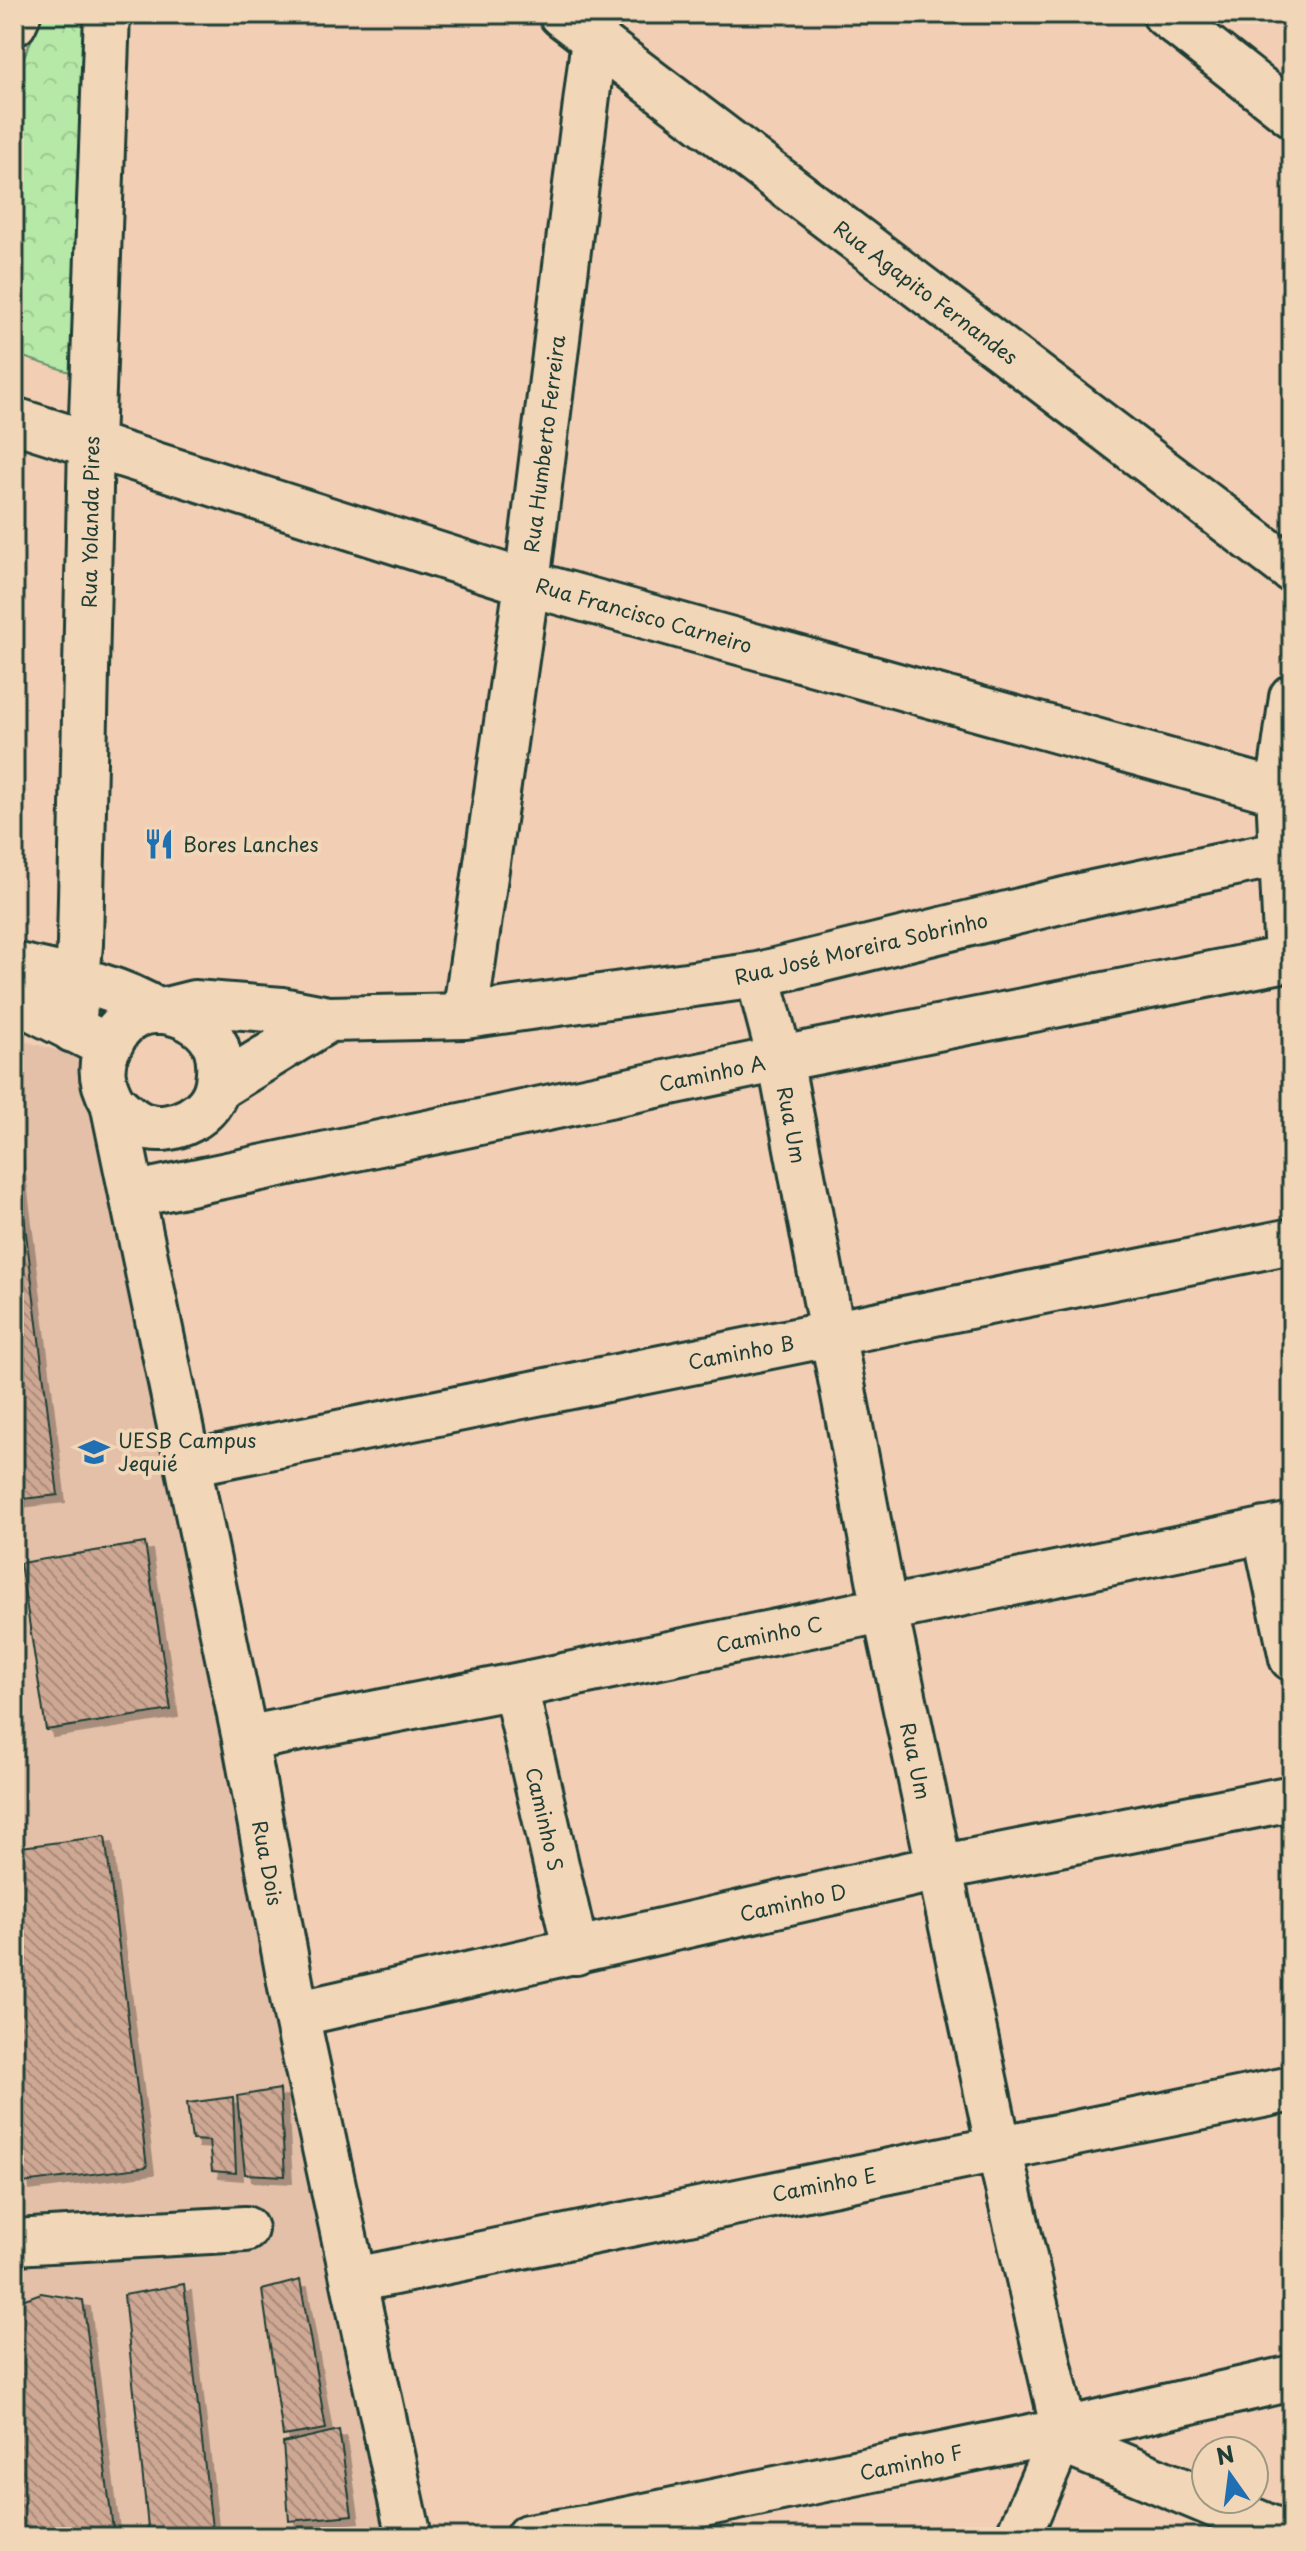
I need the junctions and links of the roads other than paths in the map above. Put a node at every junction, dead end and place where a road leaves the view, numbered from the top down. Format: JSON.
{"nodes":[{"id":1,"x":18,"y":14,"type":"edge"},
{"id":2,"x":107,"y":14,"type":"edge"},
{"id":3,"x":1165,"y":14,"type":"edge"},
{"id":4,"x":584,"y":22,"type":"edge"},
{"id":5,"x":14,"y":23,"type":"edge"},
{"id":6,"x":1292,"y":114,"type":"edge"},
{"id":7,"x":14,"y":420,"type":"edge"},
{"id":8,"x":91,"y":443,"type":"junction"},
{"id":9,"x":1292,"y":570,"type":"edge"},
{"id":10,"x":527,"y":583,"type":"junction"},
{"id":11,"x":1292,"y":697,"type":"edge"},
{"id":12,"x":1279,"y":792,"type":"junction"},
{"id":13,"x":1286,"y":852,"type":"edge"},
{"id":14,"x":1289,"y":958,"type":"edge"},
{"id":15,"x":14,"y":965,"type":"edge"},
{"id":16,"x":758,"y":975,"type":"junction"},
{"id":17,"x":78,"y":980,"type":"junction"},
{"id":18,"x":14,"y":999,"type":"edge"},
{"id":19,"x":161,"y":1011,"type":"junction"},
{"id":20,"x":465,"y":1016,"type":"junction"},
{"id":21,"x":329,"y":1019,"type":"junction"},
{"id":22,"x":90,"y":1039,"type":"junction"},
{"id":23,"x":780,"y":1059,"type":"junction"},
{"id":24,"x":217,"y":1088,"type":"junction"},
{"id":25,"x":113,"y":1103,"type":"junction"},
{"id":26,"x":184,"y":1123,"type":"junction"},
{"id":27,"x":132,"y":1191,"type":"junction"},
{"id":28,"x":1292,"y":1241,"type":"edge"},
{"id":29,"x":832,"y":1333,"type":"junction"},
{"id":30,"x":189,"y":1463,"type":"junction"},
{"id":31,"x":1279,"y":1528,"type":"edge"},
{"id":32,"x":885,"y":1610,"type":"junction"},
{"id":33,"x":1292,"y":1658,"type":"edge"},
{"id":34,"x":515,"y":1686,"type":"junction"},
{"id":35,"x":245,"y":1739,"type":"junction"},
{"id":36,"x":1292,"y":1798,"type":"edge"},
{"id":37,"x":938,"y":1868,"type":"junction"},
{"id":38,"x":576,"y":1952,"type":"junction"},
{"id":39,"x":296,"y":2014,"type":"junction"},
{"id":40,"x":1292,"y":2089,"type":"edge"},
{"id":41,"x":999,"y":2149,"type":"junction"},
{"id":42,"x":245,"y":2229,"type":"dead end"},
{"id":43,"x":14,"y":2242,"type":"edge"},
{"id":44,"x":355,"y":2280,"type":"junction"},
{"id":45,"x":1292,"y":2378,"type":"edge"},
{"id":46,"x":1062,"y":2435,"type":"junction"},
{"id":47,"x":603,"y":2532,"type":"edge"},
{"id":48,"x":409,"y":2537,"type":"edge"},
{"id":49,"x":528,"y":2537,"type":"edge"},
{"id":50,"x":1018,"y":2537,"type":"edge"},
{"id":51,"x":1292,"y":2537,"type":"edge"}],
"edges":[{"from":1,"to":5,"type":"street"},
{"from":2,"to":8,"type":"street","name":"Rua Yolanda Pires"},
{"from":3,"to":6,"type":"street"},
{"from":4,"to":9,"type":"street","name":"Rua Agapito Fernandes"},
{"from":4,"to":10,"type":"street","name":"Rua Humberto Ferreira"},
{"from":7,"to":8,"type":"street","name":"Rua Francisco Carneiro"},
{"from":8,"to":10,"type":"street","name":"Rua Francisco Carneiro"},
{"from":8,"to":17,"type":"street","name":"Rua Yolanda Pires"},
{"from":10,"to":12,"type":"street","name":"Rua Francisco Carneiro"},
{"from":10,"to":20,"type":"street","name":"Rua Humberto Ferreira"},
{"from":11,"to":12,"type":"street"},
{"from":12,"to":13,"type":"street"},
{"from":13,"to":14,"type":"street"},
{"from":13,"to":16,"type":"street","name":"Rua José Moreira Sobrinho"},
{"from":14,"to":23,"type":"street","name":"Caminho A"},
{"from":15,"to":17,"type":"street"},
{"from":16,"to":20,"type":"street","name":"Rua José Moreira Sobrinho"},
{"from":16,"to":23,"type":"street","name":"Rua Um"},
{"from":17,"to":19,"type":"street"},
{"from":17,"to":22,"type":"street","name":"Rua Yolanda Pires"},
{"from":18,"to":22,"type":"street"},
{"from":19,"to":21,"type":"street","name":"Rua José Moreira Sobrinho"},
{"from":19,"to":22,"type":"street"},
{"from":19,"to":24,"type":"street"},
{"from":20,"to":21,"type":"street","name":"Rua José Moreira Sobrinho"},
{"from":21,"to":24,"type":"street"},
{"from":22,"to":25,"type":"street"},
{"from":23,"to":27,"type":"street","name":"Caminho A"},
{"from":23,"to":29,"type":"street","name":"Rua Um"},
{"from":24,"to":26,"type":"street"},
{"from":25,"to":26,"type":"street"},
{"from":25,"to":27,"type":"street","name":"Rua Dois"},
{"from":26,"to":27,"type":"street"},
{"from":27,"to":30,"type":"street","name":"Rua Dois"},
{"from":28,"to":29,"type":"street","name":"Caminho B"},
{"from":29,"to":30,"type":"street","name":"Caminho B"},
{"from":29,"to":32,"type":"street","name":"Rua Um"},
{"from":30,"to":35,"type":"street","name":"Rua Dois"},
{"from":31,"to":32,"type":"street","name":"Caminho C"},
{"from":31,"to":33,"type":"street"},
{"from":32,"to":34,"type":"street","name":"Caminho C"},
{"from":32,"to":37,"type":"street","name":"Rua Um"},
{"from":34,"to":35,"type":"street","name":"Caminho C"},
{"from":34,"to":38,"type":"street","name":"Caminho S"},
{"from":35,"to":39,"type":"street","name":"Rua Dois"},
{"from":36,"to":37,"type":"street","name":"Caminho D"},
{"from":37,"to":38,"type":"street","name":"Caminho D"},
{"from":37,"to":41,"type":"street","name":"Rua Um"},
{"from":38,"to":39,"type":"street","name":"Caminho D"},
{"from":39,"to":44,"type":"street","name":"Rua Dois"},
{"from":40,"to":41,"type":"street","name":"Caminho E"},
{"from":41,"to":44,"type":"street","name":"Caminho E"},
{"from":41,"to":46,"type":"street","name":"Rua Um"},
{"from":42,"to":43,"type":"street"},
{"from":44,"to":48,"type":"street","name":"Rua Dois"},
{"from":45,"to":46,"type":"street","name":"Caminho F"},
{"from":46,"to":47,"type":"street","name":"Caminho F"},
{"from":46,"to":50,"type":"street"},
{"from":46,"to":51,"type":"street"},
{"from":47,"to":49,"type":"street","name":"Caminho F"}]}
